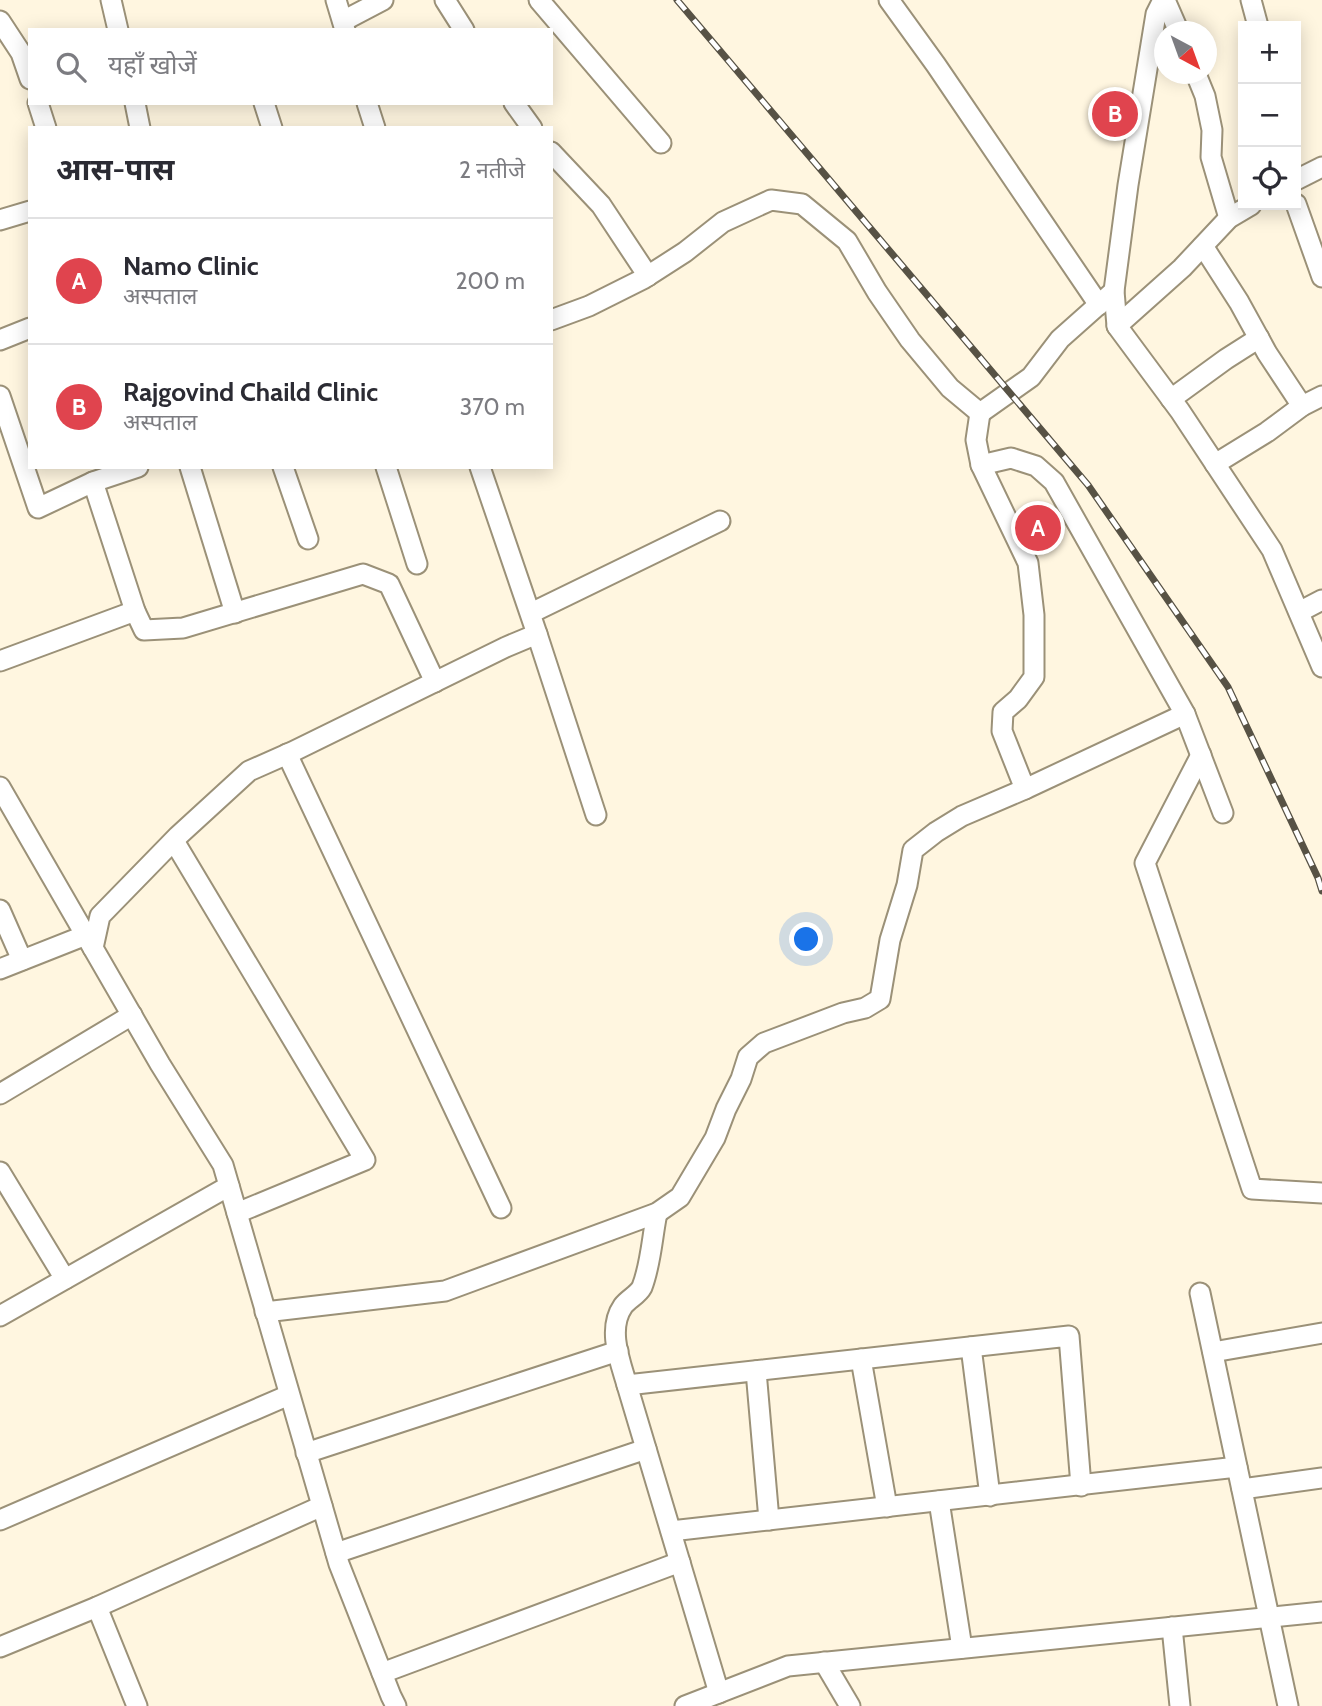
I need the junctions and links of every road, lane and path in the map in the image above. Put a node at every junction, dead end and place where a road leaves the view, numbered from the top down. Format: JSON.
{"nodes":[{"id":1,"x":111,"y":0,"type":"edge"},
{"id":2,"x":336,"y":0,"type":"edge"},
{"id":3,"x":383,"y":0,"type":"edge"},
{"id":4,"x":446,"y":0,"type":"edge"},
{"id":5,"x":539,"y":0,"type":"edge"},
{"id":6,"x":889,"y":0,"type":"edge"},
{"id":7,"x":1164,"y":0,"type":"edge"},
{"id":8,"x":1251,"y":0,"type":"edge"},
{"id":9,"x":0,"y":21,"type":"edge"},
{"id":10,"x":1174,"y":21,"type":"edge"},
{"id":11,"x":1257,"y":21,"type":"edge"},
{"id":12,"x":344,"y":26,"type":"edge"},
{"id":13,"x":118,"y":28,"type":"edge"},
{"id":14,"x":463,"y":28,"type":"edge"},
{"id":15,"x":28,"y":73,"type":"edge"},
{"id":16,"x":1200,"y":84,"type":"edge"},
{"id":17,"x":39,"y":105,"type":"edge"},
{"id":18,"x":142,"y":105,"type":"edge"},
{"id":19,"x":265,"y":105,"type":"edge"},
{"id":20,"x":368,"y":105,"type":"edge"},
{"id":21,"x":515,"y":105,"type":"edge"},
{"id":22,"x":45,"y":126,"type":"edge"},
{"id":23,"x":140,"y":126,"type":"edge"},
{"id":24,"x":271,"y":126,"type":"edge"},
{"id":25,"x":374,"y":126,"type":"edge"},
{"id":26,"x":531,"y":126,"type":"edge"},
{"id":27,"x":661,"y":143,"type":"dead end"},
{"id":28,"x":553,"y":154,"type":"edge"},
{"id":29,"x":1322,"y":167,"type":"edge"},
{"id":30,"x":1301,"y":174,"type":"edge"},
{"id":31,"x":1243,"y":210,"type":"edge"},
{"id":32,"x":1298,"y":210,"type":"edge"},
{"id":33,"x":28,"y":212,"type":"edge"},
{"id":34,"x":1229,"y":218,"type":"junction"},
{"id":35,"x":0,"y":220,"type":"edge"},
{"id":36,"x":1203,"y":246,"type":"junction"},
{"id":37,"x":649,"y":276,"type":"junction"},
{"id":38,"x":1322,"y":276,"type":"edge"},
{"id":39,"x":1114,"y":291,"type":"junction"},
{"id":40,"x":1099,"y":305,"type":"junction"},
{"id":41,"x":553,"y":319,"type":"edge"},
{"id":42,"x":1117,"y":326,"type":"junction"},
{"id":43,"x":28,"y":329,"type":"edge"},
{"id":44,"x":1259,"y":338,"type":"junction"},
{"id":45,"x":0,"y":340,"type":"edge"},
{"id":46,"x":0,"y":396,"type":"edge"},
{"id":47,"x":1322,"y":396,"type":"edge"},
{"id":48,"x":1171,"y":399,"type":"junction"},
{"id":49,"x":1302,"y":406,"type":"junction"},
{"id":50,"x":981,"y":413,"type":"junction"},
{"id":51,"x":1215,"y":464,"type":"junction"},
{"id":52,"x":981,"y":465,"type":"junction"},
{"id":53,"x":130,"y":469,"type":"edge"},
{"id":54,"x":191,"y":469,"type":"edge"},
{"id":55,"x":284,"y":469,"type":"edge"},
{"id":56,"x":387,"y":469,"type":"edge"},
{"id":57,"x":481,"y":469,"type":"edge"},
{"id":58,"x":93,"y":482,"type":"junction"},
{"id":59,"x":720,"y":521,"type":"dead end"},
{"id":60,"x":308,"y":539,"type":"dead end"},
{"id":61,"x":417,"y":564,"type":"dead end"},
{"id":62,"x":1322,"y":600,"type":"edge"},
{"id":63,"x":135,"y":611,"type":"junction"},
{"id":64,"x":235,"y":612,"type":"junction"},
{"id":65,"x":1299,"y":612,"type":"junction"},
{"id":66,"x":531,"y":614,"type":"junction"},
{"id":67,"x":537,"y":634,"type":"junction"},
{"id":68,"x":0,"y":661,"type":"edge"},
{"id":69,"x":1322,"y":667,"type":"edge"},
{"id":70,"x":435,"y":682,"type":"junction"},
{"id":71,"x":1185,"y":714,"type":"junction"},
{"id":72,"x":287,"y":754,"type":"junction"},
{"id":73,"x":1201,"y":755,"type":"junction"},
{"id":74,"x":0,"y":787,"type":"edge"},
{"id":75,"x":1025,"y":789,"type":"junction"},
{"id":76,"x":1223,"y":813,"type":"dead end"},
{"id":77,"x":596,"y":815,"type":"dead end"},
{"id":78,"x":174,"y":841,"type":"junction"},
{"id":79,"x":0,"y":910,"type":"edge"},
{"id":80,"x":90,"y":942,"type":"junction"},
{"id":81,"x":22,"y":960,"type":"junction"},
{"id":82,"x":0,"y":969,"type":"edge"},
{"id":83,"x":132,"y":1014,"type":"junction"},
{"id":84,"x":0,"y":1094,"type":"edge"},
{"id":85,"x":0,"y":1172,"type":"edge"},
{"id":86,"x":229,"y":1186,"type":"junction"},
{"id":87,"x":1322,"y":1193,"type":"edge"},
{"id":88,"x":501,"y":1208,"type":"dead end"},
{"id":89,"x":237,"y":1213,"type":"junction"},
{"id":90,"x":657,"y":1213,"type":"junction"},
{"id":91,"x":65,"y":1279,"type":"junction"},
{"id":92,"x":1200,"y":1293,"type":"dead end"},
{"id":93,"x":265,"y":1312,"type":"junction"},
{"id":94,"x":0,"y":1316,"type":"edge"},
{"id":95,"x":1322,"y":1333,"type":"edge"},
{"id":96,"x":971,"y":1347,"type":"junction"},
{"id":97,"x":618,"y":1350,"type":"junction"},
{"id":98,"x":1213,"y":1352,"type":"junction"},
{"id":99,"x":861,"y":1359,"type":"junction"},
{"id":100,"x":756,"y":1371,"type":"junction"},
{"id":101,"x":627,"y":1385,"type":"junction"},
{"id":102,"x":289,"y":1395,"type":"junction"},
{"id":103,"x":646,"y":1448,"type":"junction"},
{"id":104,"x":306,"y":1452,"type":"junction"},
{"id":105,"x":1237,"y":1467,"type":"junction"},
{"id":106,"x":1322,"y":1478,"type":"edge"},
{"id":107,"x":1081,"y":1486,"type":"junction"},
{"id":108,"x":1242,"y":1489,"type":"junction"},
{"id":109,"x":990,"y":1496,"type":"junction"},
{"id":110,"x":939,"y":1502,"type":"junction"},
{"id":111,"x":322,"y":1506,"type":"junction"},
{"id":112,"x":887,"y":1507,"type":"junction"},
{"id":113,"x":0,"y":1520,"type":"edge"},
{"id":114,"x":769,"y":1520,"type":"junction"},
{"id":115,"x":671,"y":1531,"type":"junction"},
{"id":116,"x":336,"y":1553,"type":"junction"},
{"id":117,"x":680,"y":1563,"type":"junction"},
{"id":118,"x":97,"y":1607,"type":"junction"},
{"id":119,"x":1322,"y":1612,"type":"edge"},
{"id":120,"x":1269,"y":1617,"type":"junction"},
{"id":121,"x":1172,"y":1627,"type":"junction"},
{"id":122,"x":0,"y":1647,"type":"edge"},
{"id":123,"x":962,"y":1648,"type":"junction"},
{"id":124,"x":824,"y":1662,"type":"junction"},
{"id":125,"x":382,"y":1673,"type":"junction"},
{"id":126,"x":719,"y":1693,"type":"junction"},
{"id":127,"x":137,"y":1706,"type":"edge"},
{"id":128,"x":396,"y":1706,"type":"edge"},
{"id":129,"x":685,"y":1706,"type":"edge"},
{"id":130,"x":850,"y":1706,"type":"edge"},
{"id":131,"x":1180,"y":1706,"type":"edge"},
{"id":132,"x":1288,"y":1706,"type":"edge"}],
"edges":[{"from":1,"to":13,"type":"street"},
{"from":2,"to":12,"type":"street"},
{"from":3,"to":12,"type":"street"},
{"from":4,"to":14,"type":"street"},
{"from":5,"to":27,"type":"street"},
{"from":6,"to":40,"type":"street"},
{"from":7,"to":10,"type":"street"},
{"from":7,"to":39,"type":"street"},
{"from":8,"to":11,"type":"street"},
{"from":9,"to":15,"type":"street"},
{"from":16,"to":34,"type":"street"},
{"from":17,"to":22,"type":"street"},
{"from":18,"to":23,"type":"street"},
{"from":19,"to":24,"type":"street"},
{"from":20,"to":25,"type":"street"},
{"from":21,"to":26,"type":"street"},
{"from":28,"to":37,"type":"street"},
{"from":29,"to":30,"type":"street"},
{"from":31,"to":34,"type":"street"},
{"from":32,"to":38,"type":"street"},
{"from":33,"to":35,"type":"street"},
{"from":34,"to":36,"type":"street"},
{"from":36,"to":42,"type":"street"},
{"from":36,"to":44,"type":"street"},
{"from":37,"to":41,"type":"street"},
{"from":37,"to":50,"type":"street"},
{"from":39,"to":40,"type":"street"},
{"from":39,"to":42,"type":"street"},
{"from":40,"to":50,"type":"street"},
{"from":42,"to":48,"type":"street"},
{"from":43,"to":45,"type":"street"},
{"from":44,"to":48,"type":"street"},
{"from":44,"to":49,"type":"street"},
{"from":46,"to":58,"type":"street"},
{"from":47,"to":49,"type":"street"},
{"from":48,"to":51,"type":"street"},
{"from":49,"to":51,"type":"street"},
{"from":50,"to":52,"type":"street"},
{"from":51,"to":65,"type":"street"},
{"from":52,"to":71,"type":"street"},
{"from":52,"to":75,"type":"street"},
{"from":53,"to":58,"type":"street"},
{"from":54,"to":64,"type":"street"},
{"from":55,"to":60,"type":"street"},
{"from":56,"to":61,"type":"street"},
{"from":57,"to":66,"type":"street"},
{"from":58,"to":63,"type":"street"},
{"from":59,"to":66,"type":"street"},
{"from":62,"to":65,"type":"street"},
{"from":63,"to":64,"type":"street"},
{"from":63,"to":68,"type":"street"},
{"from":64,"to":70,"type":"street"},
{"from":65,"to":69,"type":"street"},
{"from":66,"to":67,"type":"street"},
{"from":67,"to":70,"type":"street"},
{"from":67,"to":77,"type":"street"},
{"from":70,"to":72,"type":"street"},
{"from":71,"to":73,"type":"street"},
{"from":71,"to":75,"type":"street"},
{"from":72,"to":78,"type":"street"},
{"from":72,"to":88,"type":"street"},
{"from":73,"to":76,"type":"street"},
{"from":73,"to":87,"type":"street"},
{"from":74,"to":80,"type":"street"},
{"from":75,"to":90,"type":"street"},
{"from":78,"to":80,"type":"street"},
{"from":78,"to":89,"type":"street"},
{"from":79,"to":81,"type":"street"},
{"from":80,"to":81,"type":"street"},
{"from":80,"to":83,"type":"street"},
{"from":81,"to":82,"type":"street"},
{"from":83,"to":84,"type":"street"},
{"from":83,"to":86,"type":"street"},
{"from":85,"to":91,"type":"street"},
{"from":86,"to":89,"type":"street"},
{"from":86,"to":91,"type":"street"},
{"from":89,"to":93,"type":"street"},
{"from":90,"to":93,"type":"street"},
{"from":90,"to":97,"type":"street"},
{"from":91,"to":94,"type":"street"},
{"from":92,"to":98,"type":"street"},
{"from":93,"to":102,"type":"street"},
{"from":95,"to":98,"type":"street"},
{"from":96,"to":99,"type":"street"},
{"from":96,"to":107,"type":"street"},
{"from":96,"to":109,"type":"street"},
{"from":97,"to":101,"type":"street"},
{"from":97,"to":104,"type":"street"},
{"from":98,"to":105,"type":"street"},
{"from":99,"to":100,"type":"street"},
{"from":99,"to":112,"type":"street"},
{"from":100,"to":101,"type":"street"},
{"from":100,"to":114,"type":"street"},
{"from":101,"to":103,"type":"street"},
{"from":102,"to":104,"type":"street"},
{"from":102,"to":113,"type":"street"},
{"from":103,"to":115,"type":"street"},
{"from":103,"to":116,"type":"street"},
{"from":104,"to":111,"type":"street"},
{"from":105,"to":107,"type":"street"},
{"from":105,"to":108,"type":"street"},
{"from":106,"to":108,"type":"street"},
{"from":107,"to":109,"type":"street"},
{"from":108,"to":120,"type":"street"},
{"from":109,"to":110,"type":"street"},
{"from":110,"to":112,"type":"street"},
{"from":110,"to":123,"type":"street"},
{"from":111,"to":116,"type":"street"},
{"from":111,"to":118,"type":"street"},
{"from":112,"to":114,"type":"street"},
{"from":114,"to":115,"type":"street"},
{"from":115,"to":117,"type":"street"},
{"from":116,"to":125,"type":"street"},
{"from":117,"to":125,"type":"street"},
{"from":117,"to":126,"type":"street"},
{"from":118,"to":122,"type":"street"},
{"from":118,"to":127,"type":"street"},
{"from":119,"to":120,"type":"street"},
{"from":120,"to":121,"type":"street"},
{"from":120,"to":132,"type":"street"},
{"from":121,"to":123,"type":"street"},
{"from":121,"to":131,"type":"street"},
{"from":123,"to":124,"type":"street"},
{"from":124,"to":126,"type":"street"},
{"from":124,"to":130,"type":"street"},
{"from":125,"to":128,"type":"street"},
{"from":126,"to":129,"type":"street"}]}
